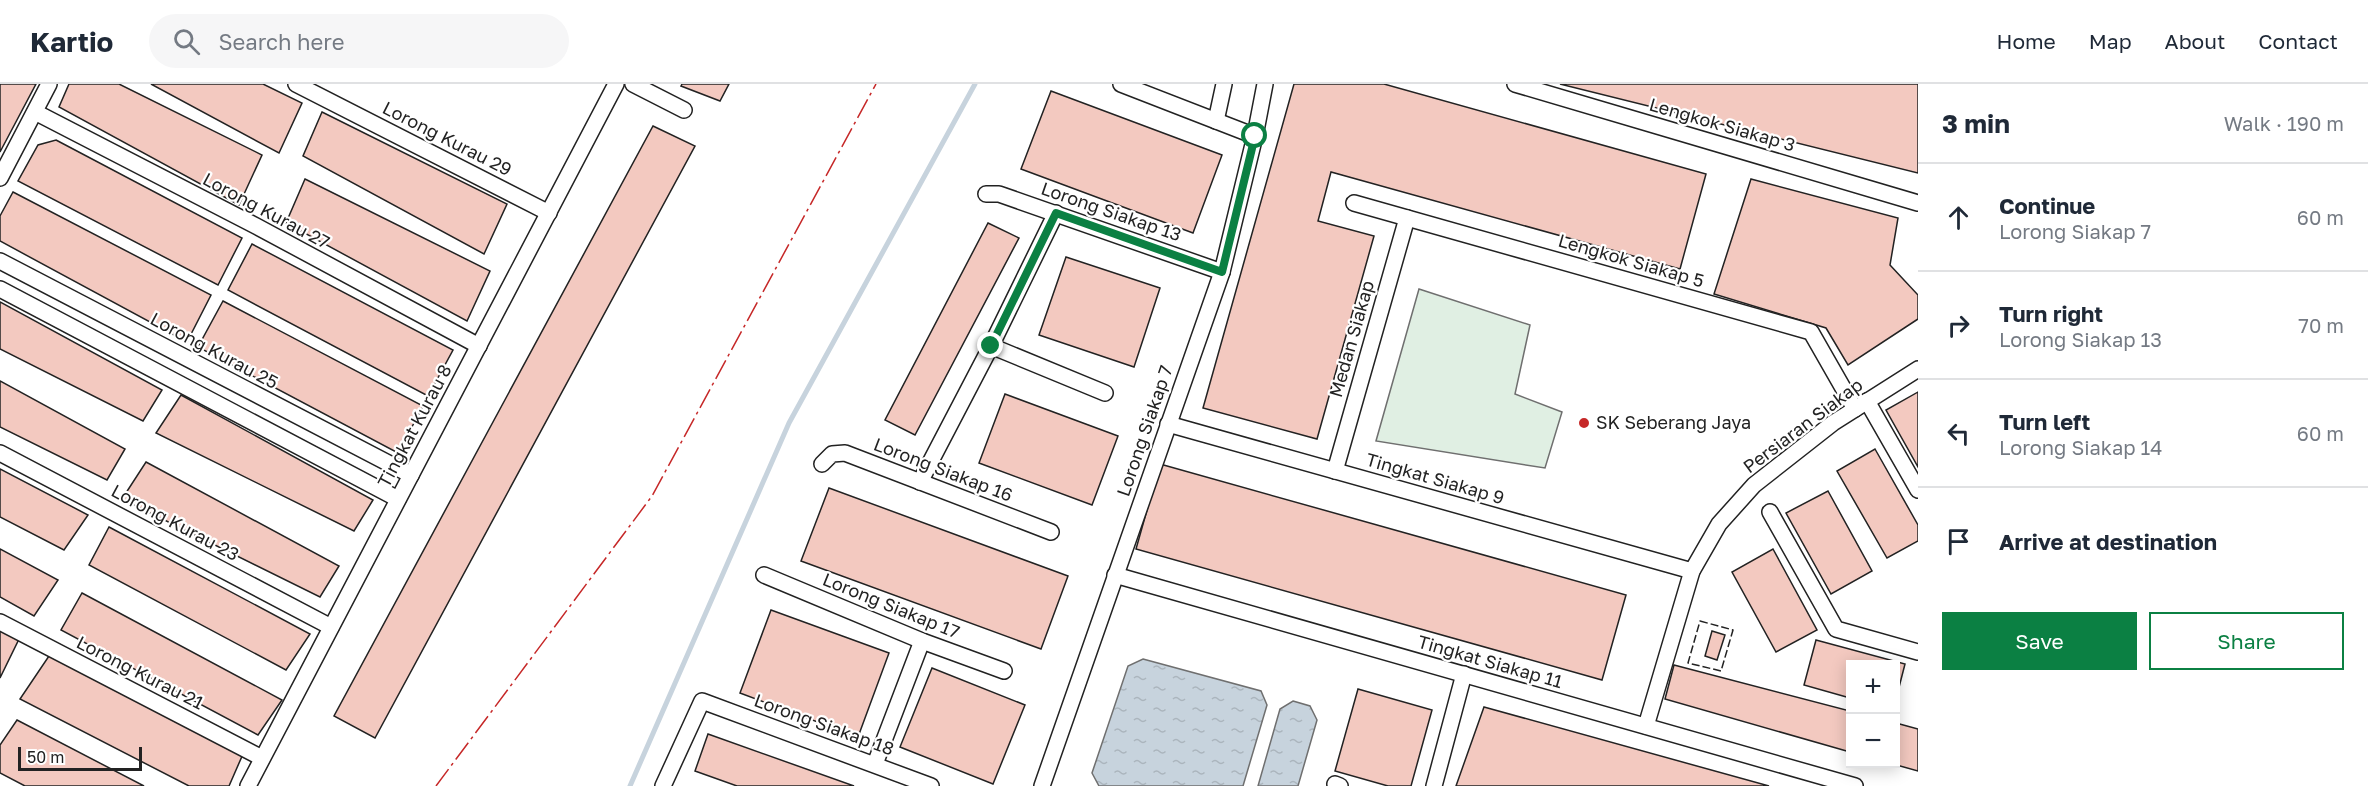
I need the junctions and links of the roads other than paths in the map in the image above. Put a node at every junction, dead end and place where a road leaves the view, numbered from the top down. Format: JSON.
{"nodes":[{"id":1,"x":50,"y":84,"type":"edge"},
{"id":2,"x":296,"y":84,"type":"edge"},
{"id":3,"x":616,"y":84,"type":"edge"},
{"id":4,"x":633,"y":84,"type":"edge"},
{"id":5,"x":1121,"y":84,"type":"edge"},
{"id":6,"x":1224,"y":84,"type":"edge"},
{"id":7,"x":1265,"y":84,"type":"edge"},
{"id":8,"x":1515,"y":84,"type":"edge"},
{"id":9,"x":684,"y":110,"type":"dead end"},
{"id":10,"x":35,"y":112,"type":"junction"},
{"id":11,"x":1216,"y":121,"type":"junction"},
{"id":12,"x":1255,"y":136,"type":"junction"},
{"id":13,"x":0,"y":178,"type":"edge"},
{"id":14,"x":986,"y":195,"type":"dead end"},
{"id":15,"x":1354,"y":203,"type":"dead end"},
{"id":16,"x":1918,"y":203,"type":"edge"},
{"id":17,"x":549,"y":213,"type":"junction"},
{"id":18,"x":1056,"y":213,"type":"junction"},
{"id":19,"x":1407,"y":218,"type":"junction"},
{"id":20,"x":0,"y":261,"type":"edge"},
{"id":21,"x":1222,"y":272,"type":"junction"},
{"id":22,"x":0,"y":289,"type":"edge"},
{"id":23,"x":479,"y":346,"type":"junction"},
{"id":24,"x":991,"y":346,"type":"junction"},
{"id":25,"x":1918,"y":369,"type":"edge"},
{"id":26,"x":1105,"y":393,"type":"dead end"},
{"id":27,"x":1861,"y":405,"type":"junction"},
{"id":28,"x":1168,"y":424,"type":"junction"},
{"id":29,"x":0,"y":453,"type":"edge"},
{"id":30,"x":822,"y":464,"type":"dead end"},
{"id":31,"x":1335,"y":471,"type":"junction"},
{"id":32,"x":411,"y":475,"type":"junction"},
{"id":33,"x":920,"y":482,"type":"junction"},
{"id":34,"x":1918,"y":490,"type":"edge"},
{"id":35,"x":399,"y":499,"type":"junction"},
{"id":36,"x":1770,"y":512,"type":"dead end"},
{"id":37,"x":1051,"y":532,"type":"dead end"},
{"id":38,"x":1692,"y":571,"type":"junction"},
{"id":39,"x":764,"y":575,"type":"dead end"},
{"id":40,"x":1115,"y":575,"type":"junction"},
{"id":41,"x":0,"y":622,"type":"edge"},
{"id":42,"x":331,"y":627,"type":"junction"},
{"id":43,"x":922,"y":641,"type":"junction"},
{"id":44,"x":1918,"y":652,"type":"edge"},
{"id":45,"x":1004,"y":671,"type":"dead end"},
{"id":46,"x":1464,"y":674,"type":"junction"},
{"id":47,"x":1646,"y":726,"type":"junction"},
{"id":48,"x":262,"y":758,"type":"junction"},
{"id":49,"x":875,"y":764,"type":"junction"},
{"id":50,"x":248,"y":786,"type":"edge"},
{"id":51,"x":663,"y":786,"type":"edge"},
{"id":52,"x":932,"y":786,"type":"edge"},
{"id":53,"x":1042,"y":786,"type":"edge"},
{"id":54,"x":1434,"y":786,"type":"edge"},
{"id":55,"x":1855,"y":786,"type":"edge"}],
"edges":[{"from":1,"to":10,"type":"street"},
{"from":2,"to":17,"type":"street","name":"Lorong Kurau 29"},
{"from":3,"to":17,"type":"street","name":"Tingkat Kurau 8"},
{"from":4,"to":9,"type":"street"},
{"from":5,"to":11,"type":"street"},
{"from":6,"to":11,"type":"street"},
{"from":7,"to":12,"type":"street","name":"Lorong Siakap 7"},
{"from":8,"to":16,"type":"street","name":"Lengkok Siakap 3"},
{"from":10,"to":13,"type":"street"},
{"from":10,"to":23,"type":"street","name":"Lorong Kurau 27"},
{"from":11,"to":12,"type":"street"},
{"from":12,"to":21,"type":"street","name":"Lorong Siakap 7"},
{"from":14,"to":18,"type":"street","name":"Lorong Siakap 13"},
{"from":15,"to":19,"type":"street","name":"Lengkok Siakap 5"},
{"from":17,"to":23,"type":"street","name":"Tingkat Kurau 8"},
{"from":18,"to":21,"type":"street","name":"Lorong Siakap 13"},
{"from":18,"to":24,"type":"street"},
{"from":19,"to":27,"type":"street","name":"Lengkok Siakap 5"},
{"from":19,"to":31,"type":"street","name":"Medan Siakap"},
{"from":20,"to":32,"type":"street","name":"Lorong Kurau 25"},
{"from":21,"to":28,"type":"street","name":"Lorong Siakap 7"},
{"from":22,"to":35,"type":"street"},
{"from":23,"to":32,"type":"street","name":"Tingkat Kurau 8"},
{"from":24,"to":26,"type":"street"},
{"from":24,"to":33,"type":"street"},
{"from":25,"to":27,"type":"street","name":"Persiaran Siakap"},
{"from":27,"to":34,"type":"street","name":"Lengkok Siakap 5"},
{"from":27,"to":38,"type":"street","name":"Persiaran Siakap"},
{"from":28,"to":31,"type":"street","name":"Tingkat Siakap 9"},
{"from":28,"to":40,"type":"street","name":"Lorong Siakap 7"},
{"from":29,"to":42,"type":"street","name":"Lorong Kurau 23"},
{"from":30,"to":33,"type":"street","name":"Lorong Siakap 16"},
{"from":31,"to":38,"type":"street","name":"Tingkat Siakap 9"},
{"from":32,"to":35,"type":"street","name":"Tingkat Kurau 8"},
{"from":33,"to":37,"type":"street","name":"Lorong Siakap 16"},
{"from":35,"to":42,"type":"street","name":"Tingkat Kurau 8"},
{"from":36,"to":44,"type":"street"},
{"from":38,"to":47,"type":"street","name":"Persiaran Siakap"},
{"from":39,"to":43,"type":"street","name":"Lorong Siakap 17"},
{"from":40,"to":46,"type":"street","name":"Tingkat Siakap 11"},
{"from":40,"to":53,"type":"street","name":"Lorong Siakap 7"},
{"from":41,"to":48,"type":"street","name":"Lorong Kurau 21"},
{"from":42,"to":48,"type":"street","name":"Tingkat Kurau 8"},
{"from":43,"to":45,"type":"street","name":"Lorong Siakap 17"},
{"from":43,"to":49,"type":"street"},
{"from":46,"to":47,"type":"street","name":"Tingkat Siakap 11"},
{"from":46,"to":54,"type":"street"},
{"from":47,"to":55,"type":"street","name":"Tingkat Siakap 11"},
{"from":48,"to":50,"type":"street","name":"Tingkat Kurau 8"},
{"from":49,"to":51,"type":"street","name":"Lorong Siakap 18"},
{"from":49,"to":52,"type":"street","name":"Lorong Siakap 18"}]}
